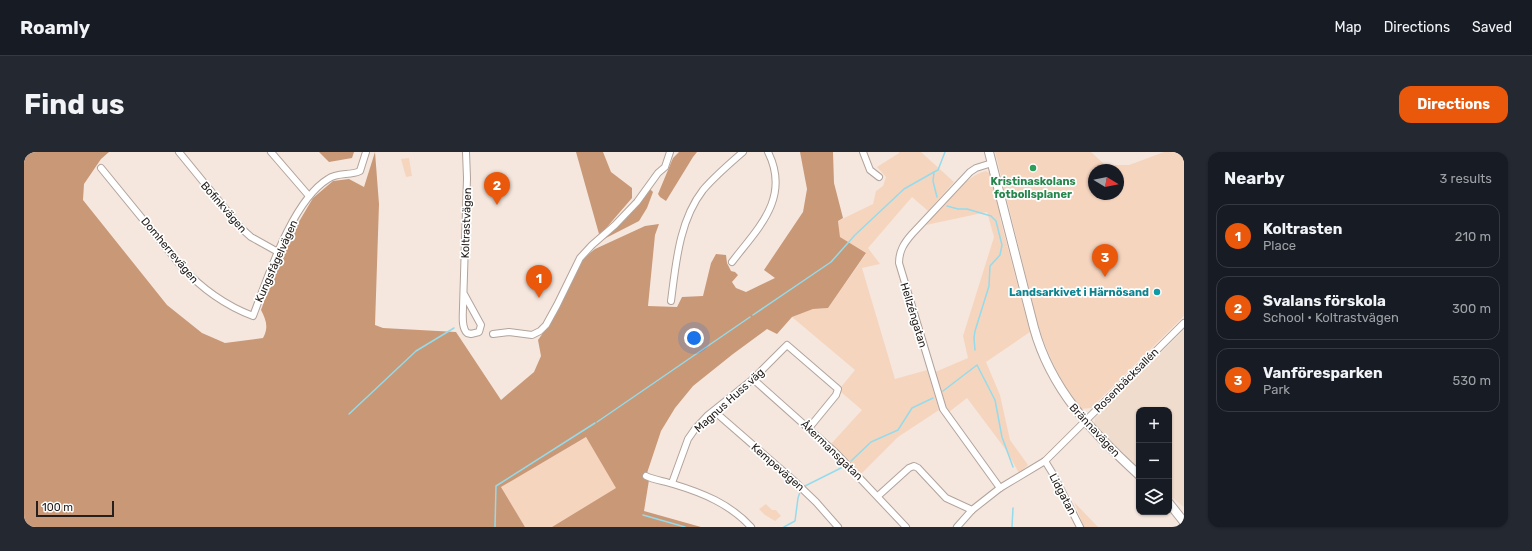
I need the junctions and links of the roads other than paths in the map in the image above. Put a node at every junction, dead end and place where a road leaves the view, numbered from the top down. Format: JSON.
{"nodes":[{"id":1,"x":179,"y":152,"type":"edge"},
{"id":2,"x":271,"y":152,"type":"edge"},
{"id":3,"x":366,"y":152,"type":"edge"},
{"id":4,"x":466,"y":152,"type":"edge"},
{"id":5,"x":670,"y":152,"type":"edge"},
{"id":6,"x":743,"y":152,"type":"edge"},
{"id":7,"x":768,"y":152,"type":"edge"},
{"id":8,"x":863,"y":152,"type":"edge"},
{"id":9,"x":990,"y":152,"type":"edge"},
{"id":10,"x":992,"y":163,"type":"junction"},
{"id":11,"x":101,"y":168,"type":"dead end"},
{"id":12,"x":879,"y":177,"type":"dead end"},
{"id":13,"x":309,"y":196,"type":"junction"},
{"id":14,"x":278,"y":252,"type":"junction"},
{"id":15,"x":732,"y":262,"type":"dead end"},
{"id":16,"x":464,"y":294,"type":"junction"},
{"id":17,"x":671,"y":301,"type":"dead end"},
{"id":18,"x":252,"y":316,"type":"joint"},
{"id":19,"x":1184,"y":323,"type":"edge"},
{"id":20,"x":493,"y":334,"type":"dead end"},
{"id":21,"x":753,"y":379,"type":"junction"},
{"id":22,"x":714,"y":411,"type":"junction"},
{"id":23,"x":1085,"y":421,"type":"junction"},
{"id":24,"x":809,"y":428,"type":"junction"},
{"id":25,"x":1045,"y":461,"type":"junction"},
{"id":26,"x":1136,"y":472,"type":"edge"},
{"id":27,"x":646,"y":476,"type":"dead end"},
{"id":28,"x":672,"y":483,"type":"junction"},
{"id":29,"x":1000,"y":488,"type":"junction"},
{"id":30,"x":878,"y":496,"type":"junction"},
{"id":31,"x":1172,"y":505,"type":"edge"},
{"id":32,"x":1172,"y":507,"type":"edge"},
{"id":33,"x":972,"y":510,"type":"junction"},
{"id":34,"x":1184,"y":513,"type":"edge"},
{"id":35,"x":1184,"y":522,"type":"edge"},
{"id":36,"x":751,"y":527,"type":"edge"},
{"id":37,"x":838,"y":527,"type":"edge"},
{"id":38,"x":906,"y":527,"type":"edge"},
{"id":39,"x":957,"y":527,"type":"edge"},
{"id":40,"x":1080,"y":527,"type":"edge"}],
"edges":[{"from":1,"to":14,"type":"street","name":"Bofinkvägen"},
{"from":2,"to":13,"type":"street"},
{"from":3,"to":13,"type":"street","name":"Kungsfågelvägen"},
{"from":4,"to":16,"type":"street","name":"Koltrastvägen"},
{"from":5,"to":20,"type":"street"},
{"from":6,"to":17,"type":"street"},
{"from":7,"to":15,"type":"street"},
{"from":8,"to":12,"type":"street"},
{"from":9,"to":10,"type":"street","name":"Brännavägen"},
{"from":10,"to":23,"type":"street","name":"Brännavägen"},
{"from":10,"to":29,"type":"street","name":"Hellzéngatan"},
{"from":11,"to":18,"type":"street","name":"Domherrevägen"},
{"from":13,"to":14,"type":"street","name":"Kungsfågelvägen"},
{"from":14,"to":18,"type":"street","name":"Kungsfågelvägen"},
{"from":16,"to":16,"type":"street","name":"Koltrastvägen"},
{"from":19,"to":23,"type":"street","name":"Rosenbäcksallén"},
{"from":21,"to":22,"type":"street","name":"Magnus Huss väg"},
{"from":21,"to":24,"type":"street","name":"Åkermansgatan"},
{"from":21,"to":24,"type":"street","name":"Magnus Huss väg"},
{"from":22,"to":28,"type":"street","name":"Magnus Huss väg"},
{"from":22,"to":37,"type":"street","name":"Kempevägen"},
{"from":23,"to":25,"type":"street","name":"Rosenbäcksallén"},
{"from":23,"to":26,"type":"street","name":"Brännavägen"},
{"from":24,"to":30,"type":"street","name":"Åkermansgatan"},
{"from":25,"to":29,"type":"street","name":"Rosenbäcksallén"},
{"from":25,"to":40,"type":"street","name":"Lidgatan"},
{"from":27,"to":28,"type":"street"},
{"from":28,"to":36,"type":"street"},
{"from":29,"to":33,"type":"street","name":"Rosenbäcksallén"},
{"from":30,"to":33,"type":"street"},
{"from":30,"to":38,"type":"street","name":"Åkermansgatan"},
{"from":31,"to":34,"type":"street"},
{"from":32,"to":35,"type":"street"},
{"from":33,"to":39,"type":"street","name":"Rosenbäcksallén"}]}
